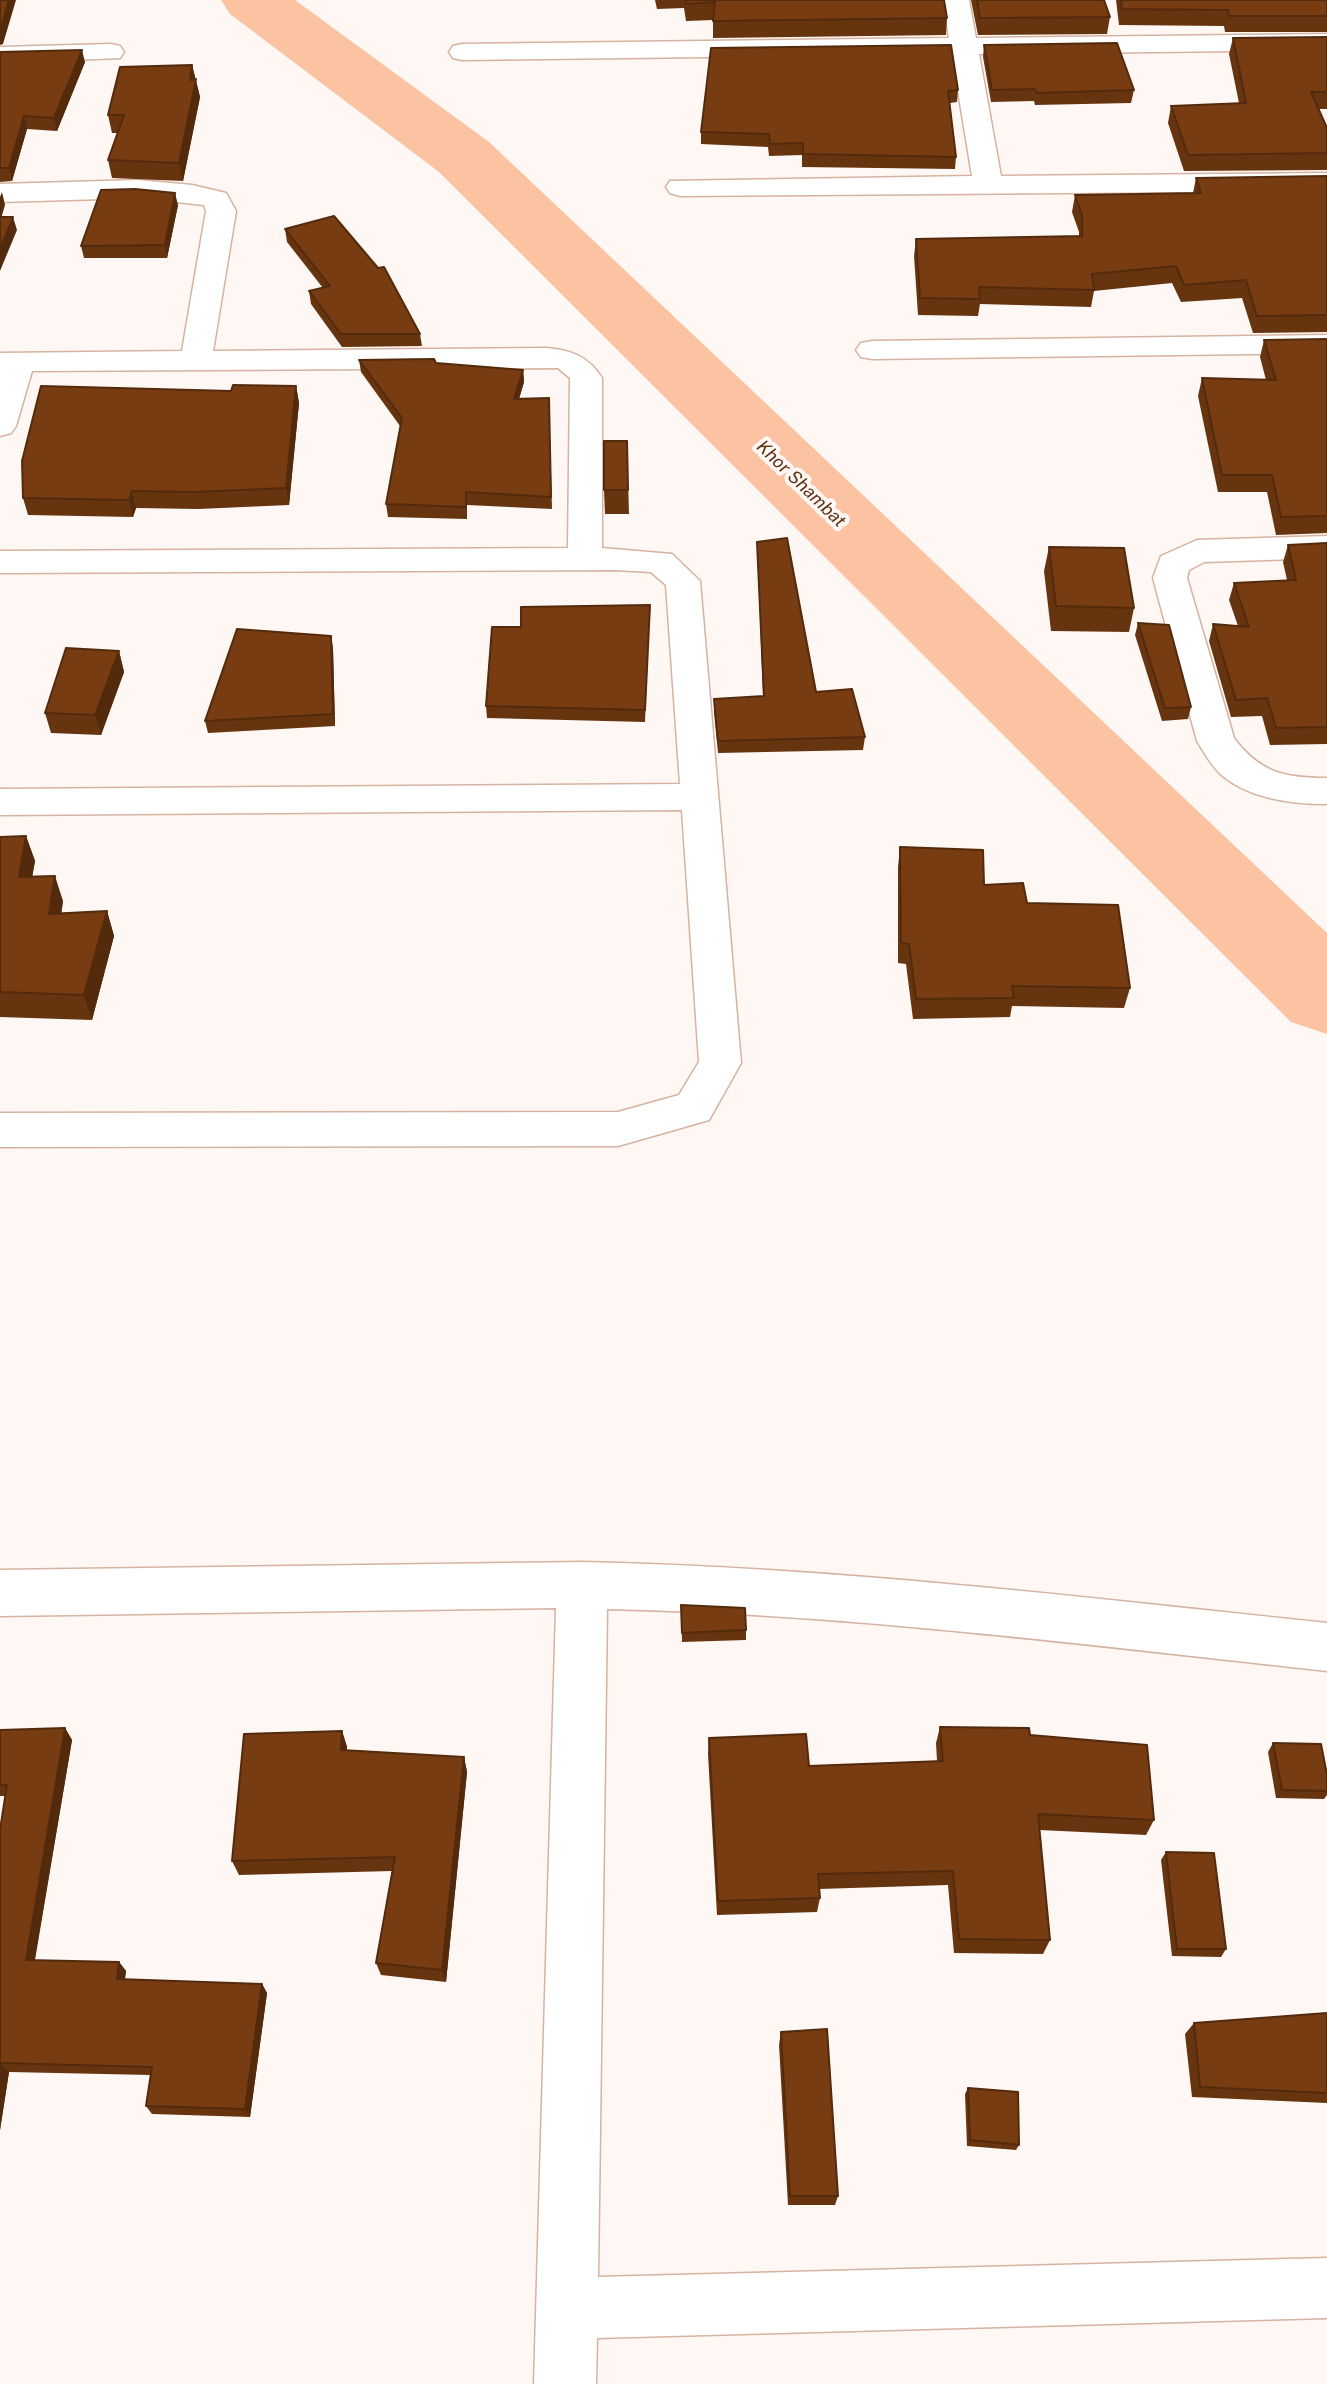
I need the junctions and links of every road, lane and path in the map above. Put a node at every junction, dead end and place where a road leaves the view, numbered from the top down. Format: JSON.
{"nodes":[{"id":1,"x":956,"y":0,"type":"edge"},
{"id":2,"x":1327,"y":42,"type":"edge"},
{"id":3,"x":963,"y":44,"type":"junction"},
{"id":4,"x":111,"y":52,"type":"dead end"},
{"id":5,"x":462,"y":52,"type":"dead end"},
{"id":6,"x":0,"y":55,"type":"edge"},
{"id":7,"x":1327,"y":182,"type":"edge"},
{"id":8,"x":988,"y":185,"type":"junction"},
{"id":9,"x":680,"y":187,"type":"dead end"},
{"id":10,"x":0,"y":193,"type":"edge"},
{"id":11,"x":1327,"y":344,"type":"edge"},
{"id":12,"x":872,"y":350,"type":"dead end"},
{"id":13,"x":196,"y":358,"type":"junction"},
{"id":14,"x":10,"y":362,"type":"edge"},
{"id":15,"x":0,"y":426,"type":"edge"},
{"id":16,"x":1327,"y":547,"type":"edge"},
{"id":17,"x":585,"y":559,"type":"junction"},
{"id":18,"x":0,"y":562,"type":"edge"},
{"id":19,"x":1327,"y":791,"type":"edge"},
{"id":20,"x":698,"y":797,"type":"junction"},
{"id":21,"x":0,"y":802,"type":"edge"},
{"id":22,"x":0,"y":1130,"type":"edge"},
{"id":23,"x":582,"y":1585,"type":"junction"},
{"id":24,"x":0,"y":1593,"type":"edge"},
{"id":25,"x":1327,"y":1647,"type":"edge"},
{"id":26,"x":1327,"y":2288,"type":"edge"},
{"id":27,"x":566,"y":2308,"type":"junction"},
{"id":28,"x":565,"y":2384,"type":"edge"}],
"edges":[{"from":1,"to":3,"type":"street"},
{"from":2,"to":3,"type":"street"},
{"from":3,"to":5,"type":"street"},
{"from":3,"to":8,"type":"street"},
{"from":4,"to":6,"type":"street"},
{"from":7,"to":8,"type":"street"},
{"from":8,"to":9,"type":"street"},
{"from":10,"to":13,"type":"street"},
{"from":11,"to":12,"type":"street"},
{"from":13,"to":14,"type":"street"},
{"from":13,"to":17,"type":"street"},
{"from":14,"to":15,"type":"street"},
{"from":16,"to":19,"type":"street"},
{"from":17,"to":18,"type":"street"},
{"from":17,"to":20,"type":"street"},
{"from":20,"to":21,"type":"street"},
{"from":20,"to":22,"type":"street"},
{"from":23,"to":24,"type":"street"},
{"from":23,"to":25,"type":"street"},
{"from":23,"to":27,"type":"street"},
{"from":26,"to":27,"type":"street"},
{"from":27,"to":28,"type":"street"}]}
